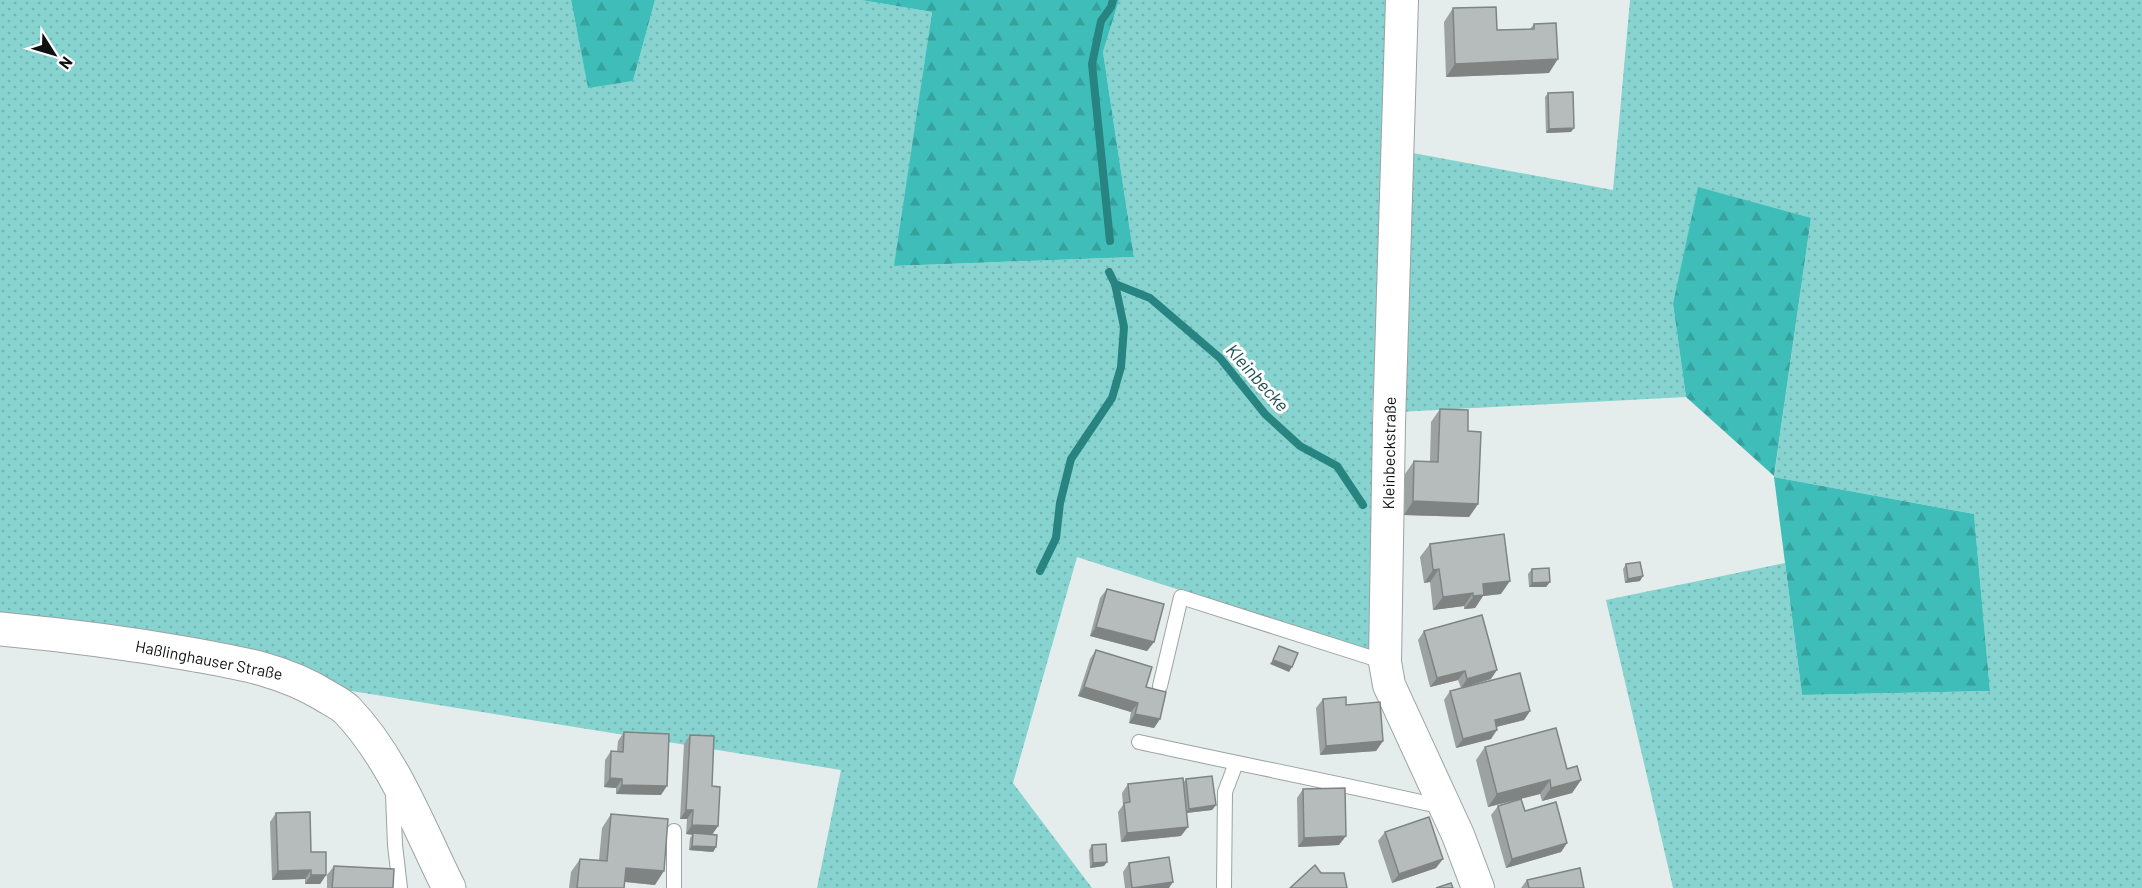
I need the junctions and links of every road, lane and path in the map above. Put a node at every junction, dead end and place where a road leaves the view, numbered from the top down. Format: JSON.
{"nodes":[{"id":1,"x":1401,"y":0,"type":"edge"},
{"id":2,"x":0,"y":628,"type":"edge"},
{"id":3,"x":1385,"y":662,"type":"junction"},
{"id":4,"x":1160,"y":686,"type":"dead end"},
{"id":5,"x":1138,"y":742,"type":"dead end"},
{"id":6,"x":1236,"y":763,"type":"junction"},
{"id":7,"x":393,"y":774,"type":"junction"},
{"id":8,"x":1445,"y":808,"type":"junction"},
{"id":9,"x":674,"y":831,"type":"dead end"},
{"id":10,"x":400,"y":888,"type":"edge"},
{"id":11,"x":449,"y":888,"type":"edge"},
{"id":12,"x":674,"y":888,"type":"edge"},
{"id":13,"x":1224,"y":888,"type":"edge"},
{"id":14,"x":1478,"y":888,"type":"edge"}],
"edges":[{"from":1,"to":3,"type":"street","name":"Kleinbeckstraße"},
{"from":2,"to":7,"type":"main road","name":"Haßlinghauser Straße"},
{"from":3,"to":4,"type":"lane"},
{"from":3,"to":8,"type":"street","name":"Kleinbeckstraße"},
{"from":5,"to":6,"type":"lane"},
{"from":6,"to":8,"type":"lane"},
{"from":6,"to":13,"type":"lane"},
{"from":7,"to":10,"type":"lane"},
{"from":7,"to":11,"type":"main road","name":"Haßlinghauser Straße"},
{"from":8,"to":14,"type":"street","name":"Kleinbeckstraße"},
{"from":9,"to":12,"type":"lane"}]}
